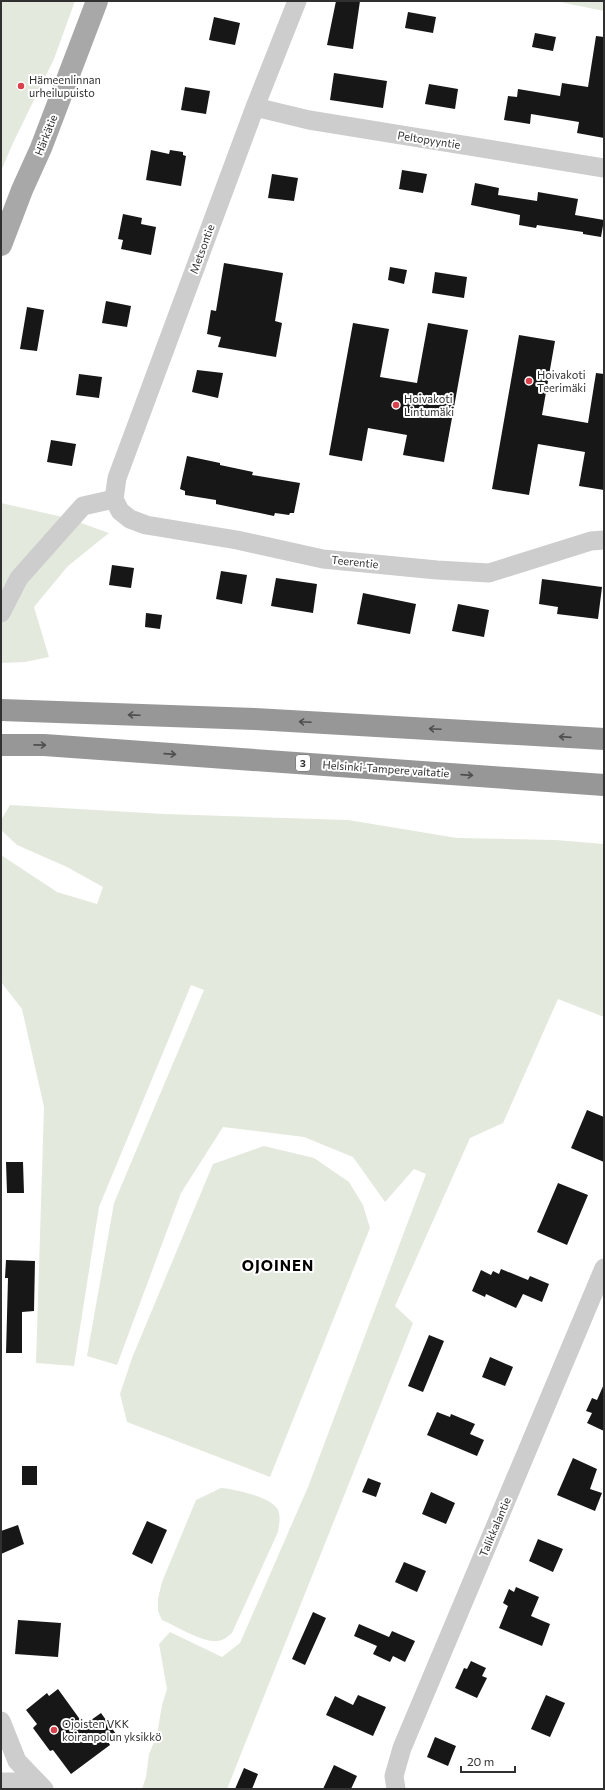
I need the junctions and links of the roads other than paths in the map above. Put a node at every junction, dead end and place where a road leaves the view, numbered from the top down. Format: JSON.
{"nodes":[{"id":1,"x":97,"y":1,"type":"edge"},
{"id":2,"x":297,"y":1,"type":"edge"},
{"id":3,"x":255,"y":107,"type":"junction"},
{"id":4,"x":604,"y":168,"type":"edge"},
{"id":5,"x":8,"y":206,"type":"edge"},
{"id":6,"x":1,"y":245,"type":"edge"},
{"id":7,"x":114,"y":499,"type":"junction"},
{"id":8,"x":604,"y":540,"type":"edge"},
{"id":9,"x":1,"y":613,"type":"edge"},
{"id":10,"x":1,"y":710,"type":"edge"},
{"id":11,"x":604,"y":739,"type":"edge"},
{"id":12,"x":1,"y":745,"type":"edge"},
{"id":13,"x":604,"y":785,"type":"edge"},
{"id":14,"x":604,"y":1268,"type":"edge"},
{"id":15,"x":1,"y":1721,"type":"edge"},
{"id":16,"x":1,"y":1782,"type":"edge"},
{"id":17,"x":40,"y":1786,"type":"edge"},
{"id":18,"x":396,"y":1789,"type":"edge"}],
"edges":[{"from":1,"to":5,"type":"main road","name":"Härkätie"},
{"from":2,"to":3,"type":"street","name":"Metsontie"},
{"from":3,"to":4,"type":"street","name":"Peltopyyntie"},
{"from":3,"to":7,"type":"street","name":"Metsontie"},
{"from":5,"to":6,"type":"main road","name":"Härkätie"},
{"from":7,"to":8,"type":"street","name":"Teerentie"},
{"from":7,"to":9,"type":"street"},
{"from":11,"to":10,"type":"highway","one_way":true},
{"from":12,"to":13,"type":"highway","name":"Helsinki-Tampere valtatie","number":"3","one_way":true},
{"from":14,"to":18,"type":"street","name":"Talikkalantie"},
{"from":15,"to":17,"type":"street"},
{"from":16,"to":17,"type":"street"}]}
